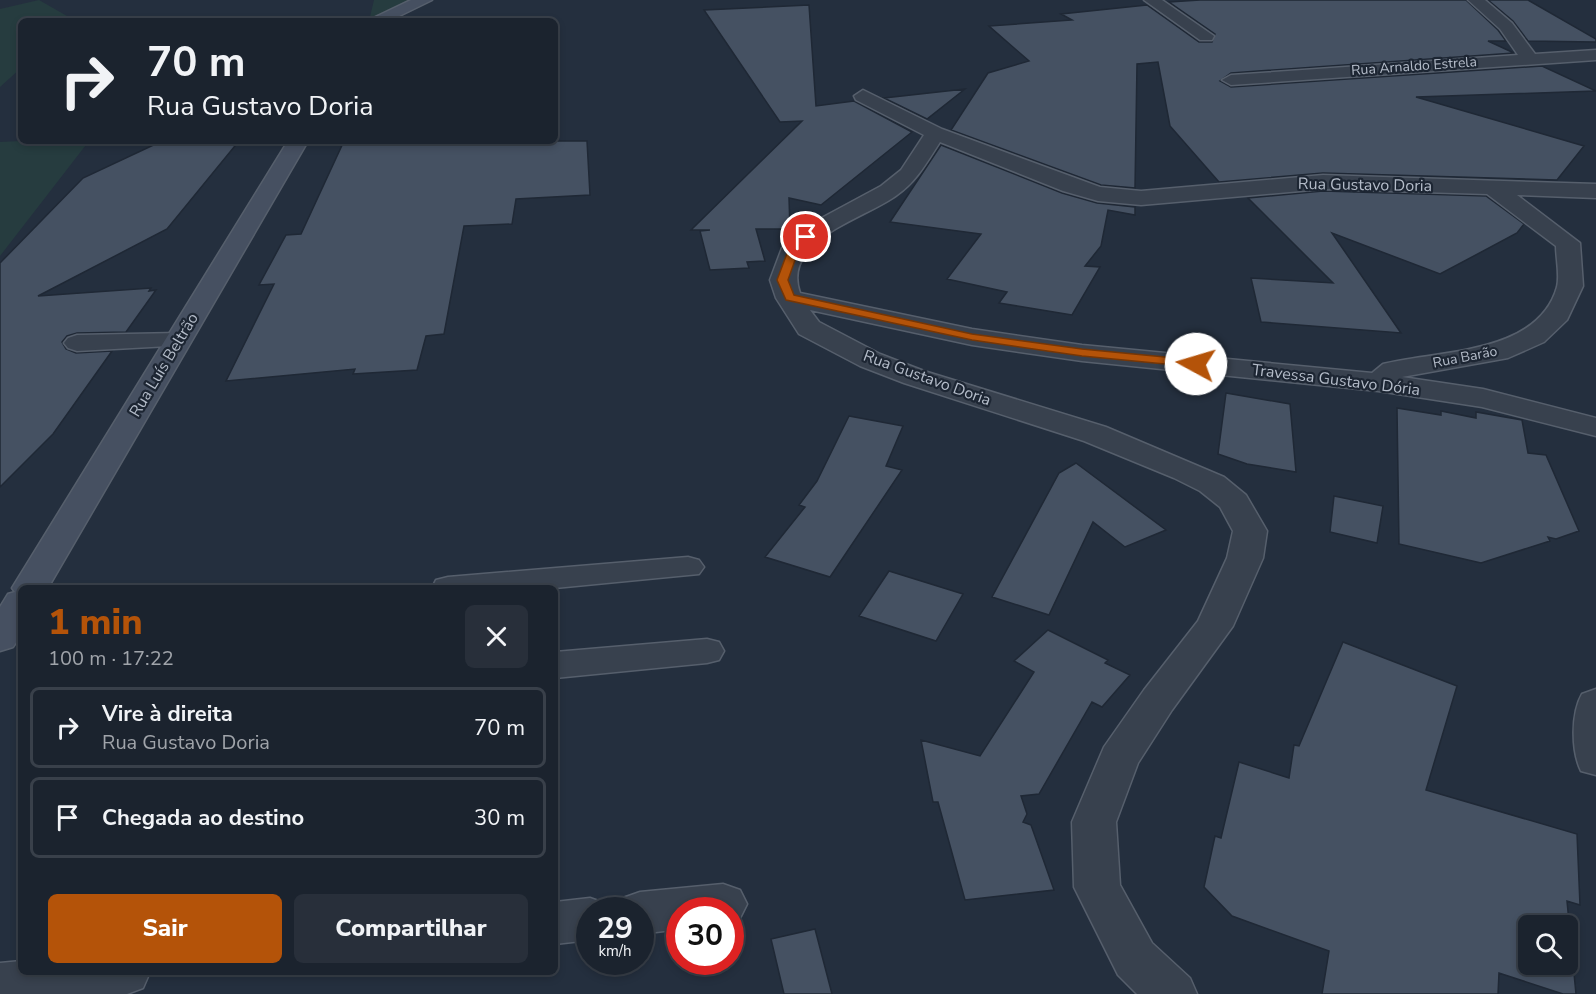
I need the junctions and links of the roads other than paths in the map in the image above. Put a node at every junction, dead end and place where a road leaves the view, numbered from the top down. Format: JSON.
{"nodes":[{"id":1,"x":424,"y":0,"type":"edge"},
{"id":2,"x":1152,"y":0,"type":"edge"},
{"id":3,"x":1476,"y":0,"type":"edge"},
{"id":4,"x":373,"y":13,"type":"edge"},
{"id":5,"x":1206,"y":36,"type":"dead end"},
{"id":6,"x":1596,"y":55,"type":"edge"},
{"id":7,"x":1528,"y":57,"type":"junction"},
{"id":8,"x":1231,"y":80,"type":"dead end"},
{"id":9,"x":863,"y":96,"type":"dead end"},
{"id":10,"x":935,"y":133,"type":"junction"},
{"id":11,"x":296,"y":144,"type":"edge"},
{"id":12,"x":1494,"y":189,"type":"junction"},
{"id":13,"x":1596,"y":191,"type":"edge"},
{"id":14,"x":789,"y":298,"type":"junction"},
{"id":15,"x":179,"y":340,"type":"junction"},
{"id":16,"x":77,"y":343,"type":"dead end"},
{"id":17,"x":1378,"y":382,"type":"junction"},
{"id":18,"x":1596,"y":427,"type":"edge"},
{"id":19,"x":688,"y":567,"type":"dead end"},
{"id":20,"x":524,"y":584,"type":"edge"},
{"id":21,"x":32,"y":585,"type":"edge"},
{"id":22,"x":505,"y":585,"type":"edge"},
{"id":23,"x":707,"y":651,"type":"dead end"},
{"id":24,"x":558,"y":665,"type":"edge"},
{"id":25,"x":1596,"y":704,"type":"edge"},
{"id":26,"x":1596,"y":759,"type":"edge"},
{"id":27,"x":576,"y":921,"type":"edge"},
{"id":28,"x":558,"y":923,"type":"edge"},
{"id":29,"x":98,"y":975,"type":"edge"},
{"id":30,"x":0,"y":986,"type":"edge"},
{"id":31,"x":1172,"y":994,"type":"edge"}],
"edges":[{"from":1,"to":4,"type":"main road"},
{"from":2,"to":5,"type":"street"},
{"from":3,"to":7,"type":"street"},
{"from":6,"to":7,"type":"street","name":"Rua Arnaldo Estrela"},
{"from":7,"to":8,"type":"street","name":"Rua Arnaldo Estrela"},
{"from":9,"to":10,"type":"street"},
{"from":10,"to":12,"type":"street","name":"Rua Gustavo Doria"},
{"from":10,"to":14,"type":"street","name":"Rua Gustavo Doria"},
{"from":11,"to":15,"type":"main road","name":"Rua Luís Beltrão"},
{"from":12,"to":13,"type":"street","name":"Rua Gustavo Doria"},
{"from":12,"to":17,"type":"street","name":"Rua Barão"},
{"from":14,"to":17,"type":"street","name":"Travessa Gustavo Dória"},
{"from":14,"to":31,"type":"street","name":"Rua Gustavo Doria"},
{"from":15,"to":16,"type":"lane"},
{"from":15,"to":21,"type":"main road","name":"Rua Luís Beltrão"},
{"from":17,"to":18,"type":"street","name":"Travessa Gustavo Dória"},
{"from":19,"to":20,"type":"lane"},
{"from":20,"to":22,"type":"lane"},
{"from":23,"to":24,"type":"lane"},
{"from":25,"to":26,"type":"street"},
{"from":27,"to":28,"type":"street"},
{"from":29,"to":30,"type":"street"}]}
